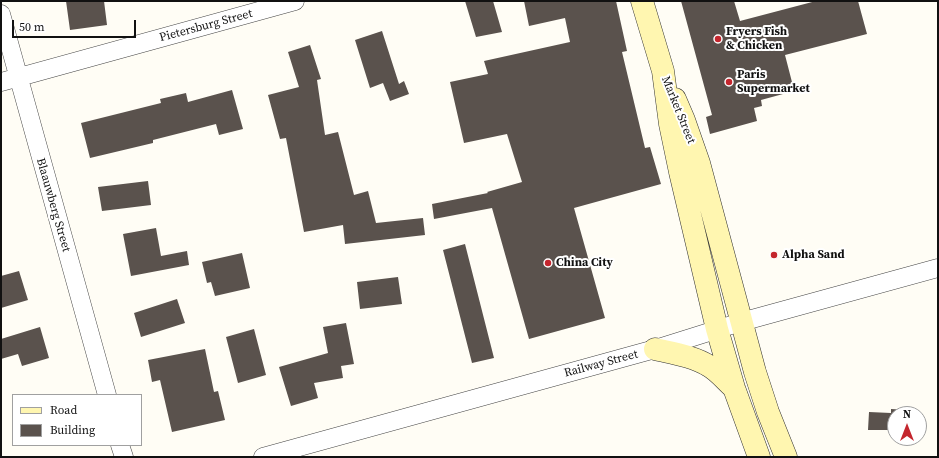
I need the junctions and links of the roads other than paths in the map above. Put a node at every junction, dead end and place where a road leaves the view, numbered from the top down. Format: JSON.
{"nodes":[{"id":1,"x":295,"y":1,"type":"edge"},
{"id":2,"x":642,"y":1,"type":"edge"},
{"id":3,"x":1,"y":14,"type":"edge"},
{"id":4,"x":663,"y":71,"type":"junction"},
{"id":5,"x":9,"y":80,"type":"edge"},
{"id":6,"x":938,"y":268,"type":"edge"},
{"id":7,"x":741,"y":322,"type":"junction"},
{"id":8,"x":717,"y":330,"type":"junction"},
{"id":9,"x":655,"y":349,"type":"junction"},
{"id":10,"x":734,"y":388,"type":"junction"},
{"id":11,"x":106,"y":394,"type":"edge"},
{"id":12,"x":120,"y":446,"type":"edge"},
{"id":13,"x":124,"y":457,"type":"edge"},
{"id":14,"x":263,"y":457,"type":"edge"},
{"id":15,"x":760,"y":457,"type":"edge"},
{"id":16,"x":786,"y":457,"type":"edge"}],
"edges":[{"from":1,"to":5,"type":"street","name":"Pietersburg Street"},
{"from":2,"to":4,"type":"main road"},
{"from":3,"to":5,"type":"street","name":"Blaauwberg Street"},
{"from":4,"to":7,"type":"main road","name":"Market Street"},
{"from":4,"to":8,"type":"main road","name":"Market Street"},
{"from":5,"to":11,"type":"street","name":"Blaauwberg Street"},
{"from":6,"to":7,"type":"street","name":"Railway Street"},
{"from":7,"to":8,"type":"street","name":"Railway Street"},
{"from":7,"to":16,"type":"main road","name":"Market Street"},
{"from":8,"to":9,"type":"street","name":"Railway Street"},
{"from":8,"to":10,"type":"main road","name":"Market Street"},
{"from":9,"to":10,"type":"main road"},
{"from":9,"to":14,"type":"street","name":"Railway Street"},
{"from":10,"to":15,"type":"main road","name":"Market Street"},
{"from":12,"to":13,"type":"street"}]}
